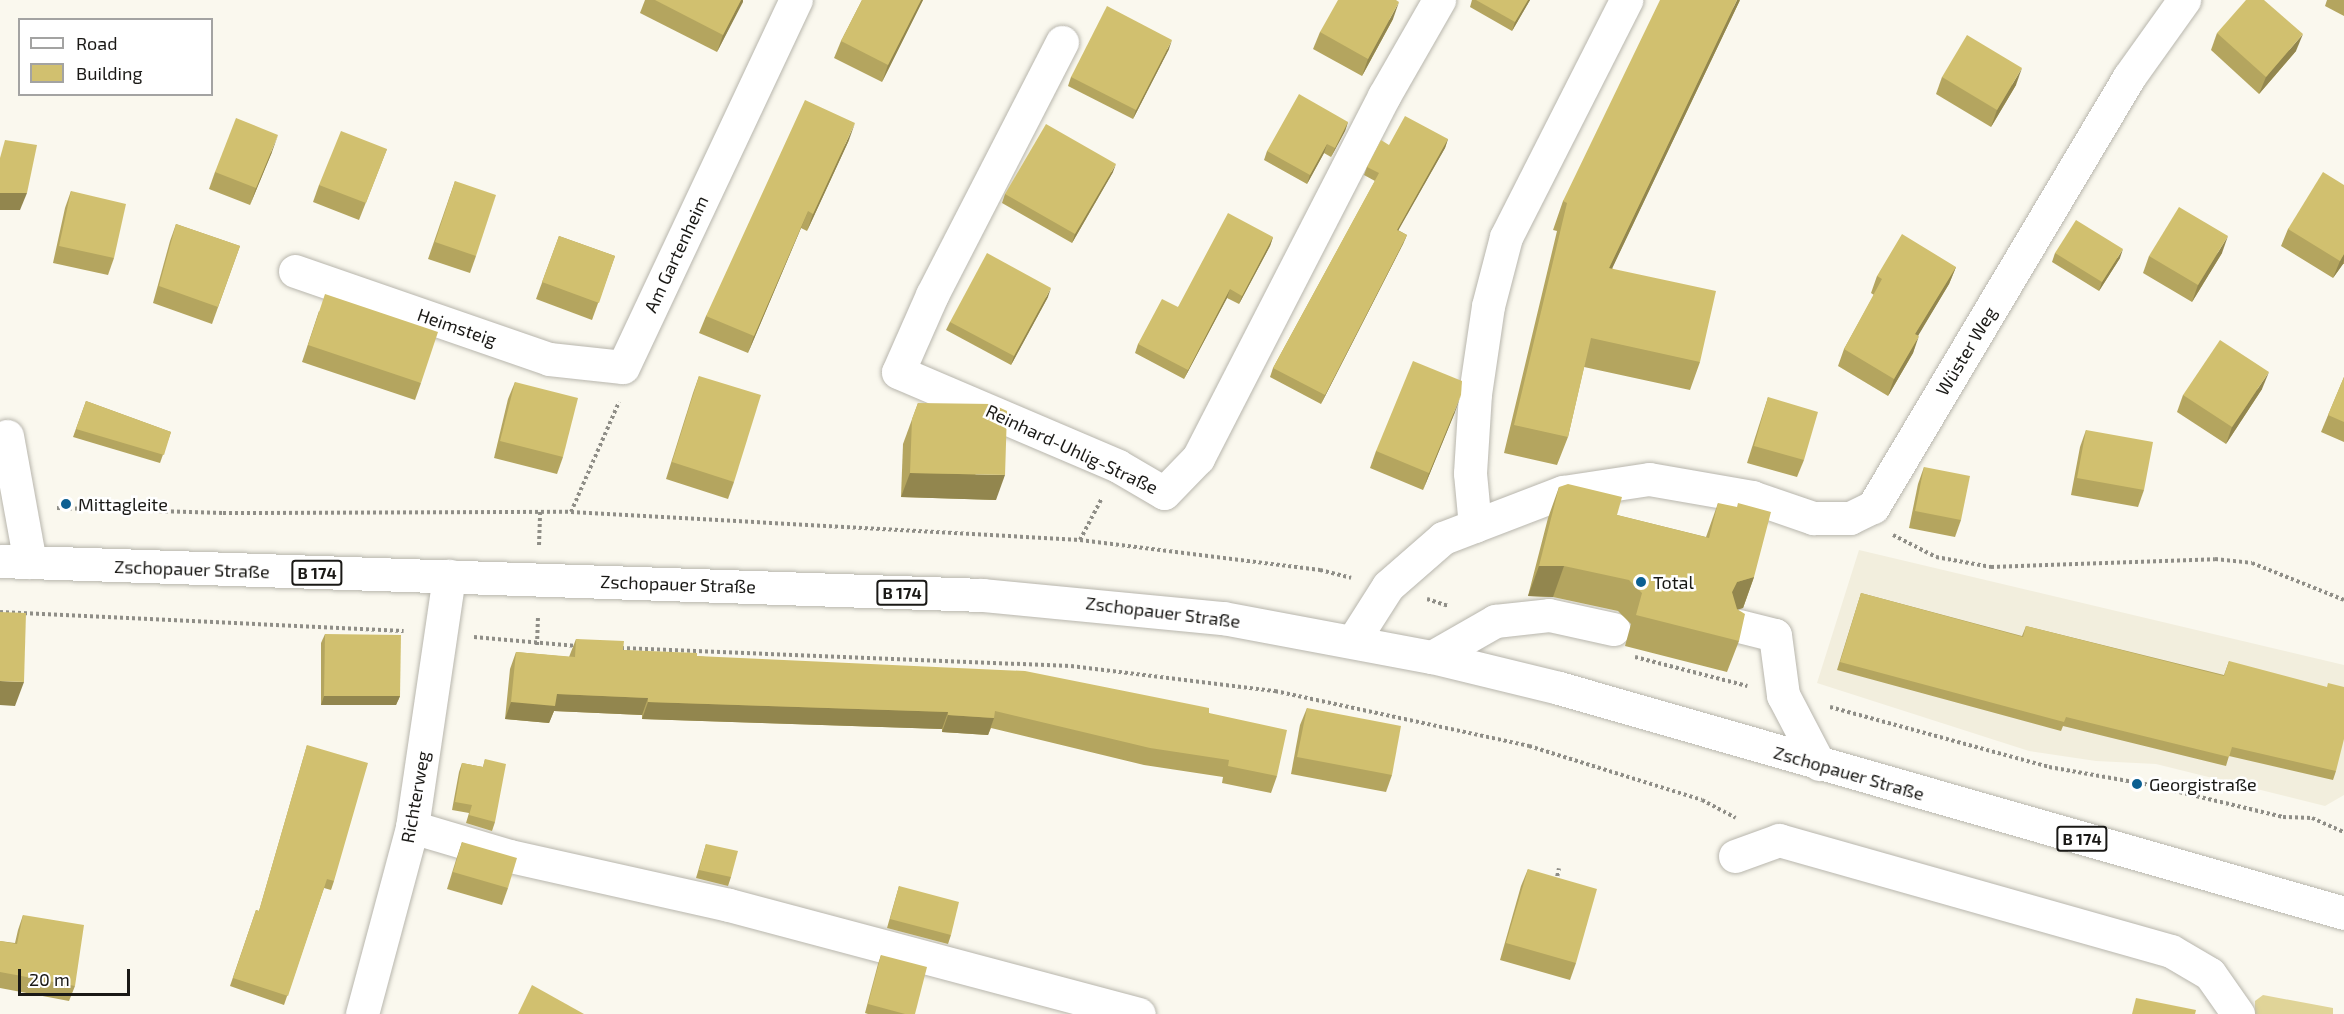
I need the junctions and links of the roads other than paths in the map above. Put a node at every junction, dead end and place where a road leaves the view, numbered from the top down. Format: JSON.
{"nodes":[{"id":1,"x":796,"y":0,"type":"edge"},
{"id":2,"x":1439,"y":0,"type":"edge"},
{"id":3,"x":1626,"y":0,"type":"edge"},
{"id":4,"x":2184,"y":0,"type":"edge"},
{"id":5,"x":1062,"y":42,"type":"dead end"},
{"id":6,"x":295,"y":271,"type":"dead end"},
{"id":7,"x":623,"y":367,"type":"joint"},
{"id":8,"x":7,"y":436,"type":"dead end"},
{"id":9,"x":1475,"y":526,"type":"junction"},
{"id":10,"x":15,"y":561,"type":"edge"},
{"id":11,"x":449,"y":576,"type":"junction"},
{"id":12,"x":1738,"y":626,"type":"edge"},
{"id":13,"x":1612,"y":629,"type":"dead end"},
{"id":14,"x":1353,"y":641,"type":"junction"},
{"id":15,"x":1432,"y":657,"type":"junction"},
{"id":16,"x":1819,"y":764,"type":"junction"},
{"id":17,"x":412,"y":827,"type":"junction"},
{"id":18,"x":1735,"y":855,"type":"dead end"},
{"id":19,"x":2344,"y":913,"type":"edge"},
{"id":20,"x":362,"y":1014,"type":"edge"},
{"id":21,"x":1139,"y":1014,"type":"edge"},
{"id":22,"x":2238,"y":1014,"type":"edge"}],
"edges":[{"from":1,"to":7,"type":"street","name":"Am Gartenheim"},
{"from":2,"to":5,"type":"street","name":"Reinhard-Uhlig-Straße"},
{"from":3,"to":9,"type":"street"},
{"from":4,"to":9,"type":"street","name":"Wüster Weg"},
{"from":6,"to":7,"type":"street","name":"Heimsteig"},
{"from":8,"to":10,"type":"street"},
{"from":9,"to":14,"type":"street"},
{"from":10,"to":11,"type":"street","name":"Zschopauer Straße","number":"B 174"},
{"from":11,"to":14,"type":"street","name":"Zschopauer Straße","number":"B 174"},
{"from":11,"to":17,"type":"street","name":"Richterweg"},
{"from":12,"to":16,"type":"street"},
{"from":13,"to":15,"type":"street"},
{"from":14,"to":15,"type":"street","name":"Zschopauer Straße","number":"B 174"},
{"from":15,"to":16,"type":"street","name":"Zschopauer Straße","number":"B 174"},
{"from":16,"to":19,"type":"street","name":"Zschopauer Straße","number":"B 174"},
{"from":17,"to":20,"type":"street","name":"Richterweg"},
{"from":17,"to":21,"type":"street"},
{"from":18,"to":22,"type":"street"}]}
